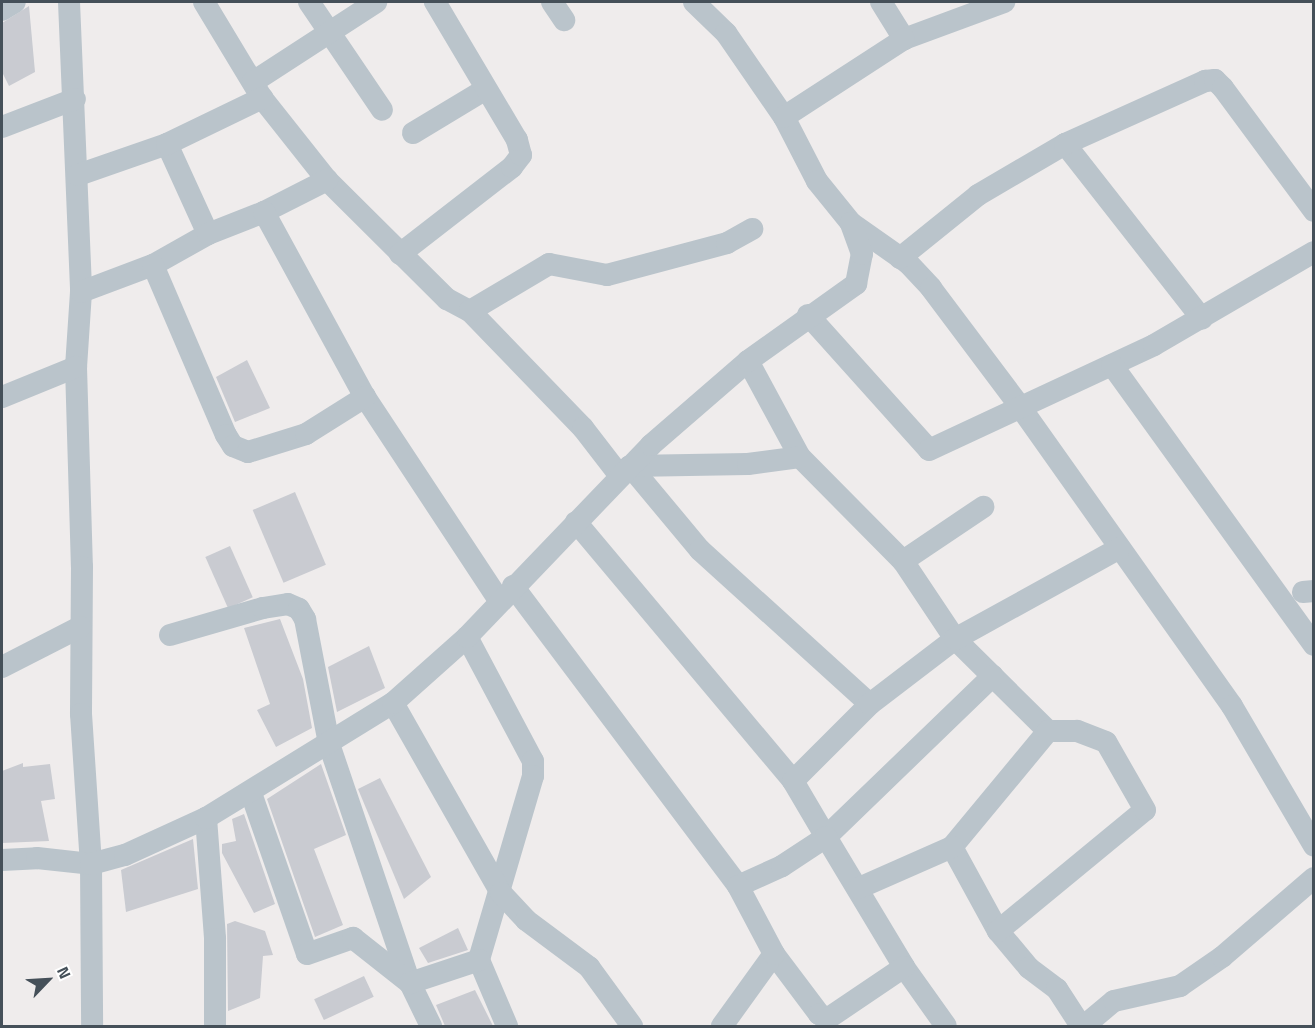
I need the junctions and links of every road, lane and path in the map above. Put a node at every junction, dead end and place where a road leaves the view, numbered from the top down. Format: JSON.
{"nodes":[{"id":1,"x":15,"y":2,"type":"edge"},
{"id":2,"x":69,"y":2,"type":"edge"},
{"id":3,"x":204,"y":2,"type":"edge"},
{"id":4,"x":309,"y":2,"type":"edge"},
{"id":5,"x":376,"y":2,"type":"edge"},
{"id":6,"x":435,"y":2,"type":"edge"},
{"id":7,"x":881,"y":2,"type":"edge"},
{"id":8,"x":1004,"y":2,"type":"edge"},
{"id":9,"x":699,"y":3,"type":"edge"},
{"id":10,"x":2,"y":10,"type":"edge"},
{"id":11,"x":329,"y":35,"type":"junction"},
{"id":12,"x":904,"y":39,"type":"junction"},
{"id":13,"x":486,"y":89,"type":"junction"},
{"id":14,"x":258,"y":90,"type":"junction"},
{"id":15,"x":75,"y":99,"type":"junction"},
{"id":16,"x":382,"y":110,"type":"dead end"},
{"id":17,"x":784,"y":117,"type":"junction"},
{"id":18,"x":2,"y":128,"type":"edge"},
{"id":19,"x":413,"y":133,"type":"dead end"},
{"id":20,"x":167,"y":144,"type":"junction"},
{"id":21,"x":1065,"y":144,"type":"junction"},
{"id":22,"x":78,"y":175,"type":"junction"},
{"id":23,"x":327,"y":180,"type":"junction"},
{"id":24,"x":264,"y":212,"type":"junction"},
{"id":25,"x":1314,"y":212,"type":"edge"},
{"id":26,"x":851,"y":223,"type":"junction"},
{"id":27,"x":752,"y":229,"type":"dead end"},
{"id":28,"x":208,"y":234,"type":"junction"},
{"id":29,"x":1314,"y":252,"type":"edge"},
{"id":30,"x":400,"y":254,"type":"junction"},
{"id":31,"x":900,"y":258,"type":"junction"},
{"id":32,"x":153,"y":265,"type":"junction"},
{"id":33,"x":81,"y":292,"type":"junction"},
{"id":34,"x":470,"y":311,"type":"junction"},
{"id":35,"x":808,"y":315,"type":"junction"},
{"id":36,"x":1202,"y":318,"type":"junction"},
{"id":37,"x":748,"y":361,"type":"junction"},
{"id":38,"x":1112,"y":365,"type":"junction"},
{"id":39,"x":76,"y":367,"type":"junction"},
{"id":40,"x":2,"y":397,"type":"edge"},
{"id":41,"x":365,"y":397,"type":"junction"},
{"id":42,"x":1021,"y":408,"type":"junction"},
{"id":43,"x":800,"y":457,"type":"junction"},
{"id":44,"x":625,"y":471,"type":"junction"},
{"id":45,"x":983,"y":507,"type":"dead end"},
{"id":46,"x":576,"y":522,"type":"junction"},
{"id":47,"x":1120,"y":548,"type":"junction"},
{"id":48,"x":903,"y":561,"type":"junction"},
{"id":49,"x":506,"y":593,"type":"junction"},
{"id":50,"x":80,"y":627,"type":"junction"},
{"id":51,"x":170,"y":635,"type":"dead end"},
{"id":52,"x":467,"y":637,"type":"junction"},
{"id":53,"x":955,"y":639,"type":"junction"},
{"id":54,"x":1314,"y":645,"type":"edge"},
{"id":55,"x":2,"y":667,"type":"edge"},
{"id":56,"x":993,"y":676,"type":"junction"},
{"id":57,"x":393,"y":703,"type":"junction"},
{"id":58,"x":870,"y":704,"type":"junction"},
{"id":59,"x":1048,"y":731,"type":"junction"},
{"id":60,"x":329,"y":744,"type":"junction"},
{"id":61,"x":793,"y":781,"type":"junction"},
{"id":62,"x":251,"y":793,"type":"junction"},
{"id":63,"x":206,"y":819,"type":"junction"},
{"id":64,"x":826,"y":837,"type":"junction"},
{"id":65,"x":1314,"y":846,"type":"edge"},
{"id":66,"x":952,"y":847,"type":"junction"},
{"id":67,"x":2,"y":860,"type":"edge"},
{"id":68,"x":91,"y":864,"type":"junction"},
{"id":69,"x":1314,"y":878,"type":"edge"},
{"id":70,"x":738,"y":886,"type":"junction"},
{"id":71,"x":859,"y":888,"type":"junction"},
{"id":72,"x":501,"y":893,"type":"junction"},
{"id":73,"x":998,"y":932,"type":"junction"},
{"id":74,"x":774,"y":954,"type":"junction"},
{"id":75,"x":479,"y":960,"type":"junction"},
{"id":76,"x":904,"y":967,"type":"junction"},
{"id":77,"x":410,"y":983,"type":"junction"},
{"id":78,"x":92,"y":1026,"type":"edge"},
{"id":79,"x":215,"y":1026,"type":"edge"},
{"id":80,"x":431,"y":1026,"type":"edge"},
{"id":81,"x":507,"y":1026,"type":"edge"},
{"id":82,"x":632,"y":1026,"type":"edge"},
{"id":83,"x":722,"y":1026,"type":"edge"},
{"id":84,"x":946,"y":1026,"type":"edge"},
{"id":85,"x":1082,"y":1026,"type":"edge"}],
"edges":[{"from":1,"to":10,"type":"street"},
{"from":2,"to":15,"type":"street"},
{"from":3,"to":14,"type":"street"},
{"from":4,"to":11,"type":"street"},
{"from":5,"to":11,"type":"street"},
{"from":6,"to":13,"type":"street"},
{"from":7,"to":12,"type":"street"},
{"from":8,"to":12,"type":"street"},
{"from":9,"to":17,"type":"street"},
{"from":11,"to":14,"type":"street"},
{"from":11,"to":16,"type":"street"},
{"from":12,"to":17,"type":"street"},
{"from":13,"to":19,"type":"street"},
{"from":13,"to":30,"type":"street"},
{"from":14,"to":20,"type":"street"},
{"from":14,"to":23,"type":"street"},
{"from":15,"to":18,"type":"street"},
{"from":15,"to":22,"type":"street"},
{"from":17,"to":26,"type":"street"},
{"from":20,"to":22,"type":"street"},
{"from":20,"to":28,"type":"street"},
{"from":21,"to":25,"type":"street"},
{"from":21,"to":31,"type":"street"},
{"from":21,"to":36,"type":"street"},
{"from":22,"to":33,"type":"street"},
{"from":23,"to":24,"type":"street"},
{"from":23,"to":30,"type":"street"},
{"from":24,"to":28,"type":"street"},
{"from":24,"to":41,"type":"street"},
{"from":26,"to":31,"type":"street"},
{"from":26,"to":35,"type":"street"},
{"from":27,"to":34,"type":"street"},
{"from":28,"to":32,"type":"street"},
{"from":29,"to":36,"type":"street"},
{"from":30,"to":34,"type":"street"},
{"from":31,"to":42,"type":"street"},
{"from":32,"to":33,"type":"street"},
{"from":32,"to":41,"type":"street"},
{"from":33,"to":39,"type":"street"},
{"from":34,"to":44,"type":"street"},
{"from":35,"to":37,"type":"street"},
{"from":35,"to":42,"type":"street"},
{"from":36,"to":38,"type":"street"},
{"from":37,"to":43,"type":"street"},
{"from":37,"to":44,"type":"street"},
{"from":38,"to":42,"type":"street"},
{"from":38,"to":54,"type":"street"},
{"from":39,"to":40,"type":"street"},
{"from":39,"to":50,"type":"street"},
{"from":41,"to":49,"type":"street"},
{"from":42,"to":47,"type":"street"},
{"from":43,"to":44,"type":"street"},
{"from":43,"to":48,"type":"street"},
{"from":44,"to":46,"type":"street"},
{"from":44,"to":58,"type":"street"},
{"from":45,"to":48,"type":"street"},
{"from":46,"to":49,"type":"street"},
{"from":46,"to":61,"type":"street"},
{"from":47,"to":53,"type":"street"},
{"from":47,"to":65,"type":"street"},
{"from":48,"to":53,"type":"street"},
{"from":49,"to":52,"type":"street"},
{"from":49,"to":70,"type":"street"},
{"from":50,"to":55,"type":"street"},
{"from":50,"to":68,"type":"street"},
{"from":51,"to":60,"type":"street"},
{"from":52,"to":57,"type":"street"},
{"from":52,"to":72,"type":"street"},
{"from":53,"to":56,"type":"street"},
{"from":53,"to":58,"type":"street"},
{"from":56,"to":59,"type":"street"},
{"from":56,"to":64,"type":"street"},
{"from":57,"to":60,"type":"street"},
{"from":57,"to":72,"type":"street"},
{"from":58,"to":61,"type":"street"},
{"from":59,"to":66,"type":"street"},
{"from":59,"to":73,"type":"street"},
{"from":60,"to":62,"type":"street"},
{"from":60,"to":77,"type":"street"},
{"from":61,"to":64,"type":"street"},
{"from":62,"to":63,"type":"street"},
{"from":62,"to":77,"type":"street"},
{"from":63,"to":68,"type":"street"},
{"from":63,"to":79,"type":"street"},
{"from":64,"to":70,"type":"street"},
{"from":64,"to":71,"type":"street"},
{"from":66,"to":71,"type":"street"},
{"from":66,"to":73,"type":"street"},
{"from":67,"to":68,"type":"street"},
{"from":68,"to":78,"type":"street"},
{"from":69,"to":85,"type":"street"},
{"from":70,"to":74,"type":"street"},
{"from":71,"to":76,"type":"street"},
{"from":72,"to":75,"type":"street"},
{"from":72,"to":82,"type":"street"},
{"from":73,"to":85,"type":"street"},
{"from":74,"to":76,"type":"street"},
{"from":74,"to":83,"type":"street"},
{"from":75,"to":77,"type":"street"},
{"from":75,"to":81,"type":"street"},
{"from":76,"to":84,"type":"street"},
{"from":77,"to":80,"type":"street"}]}
